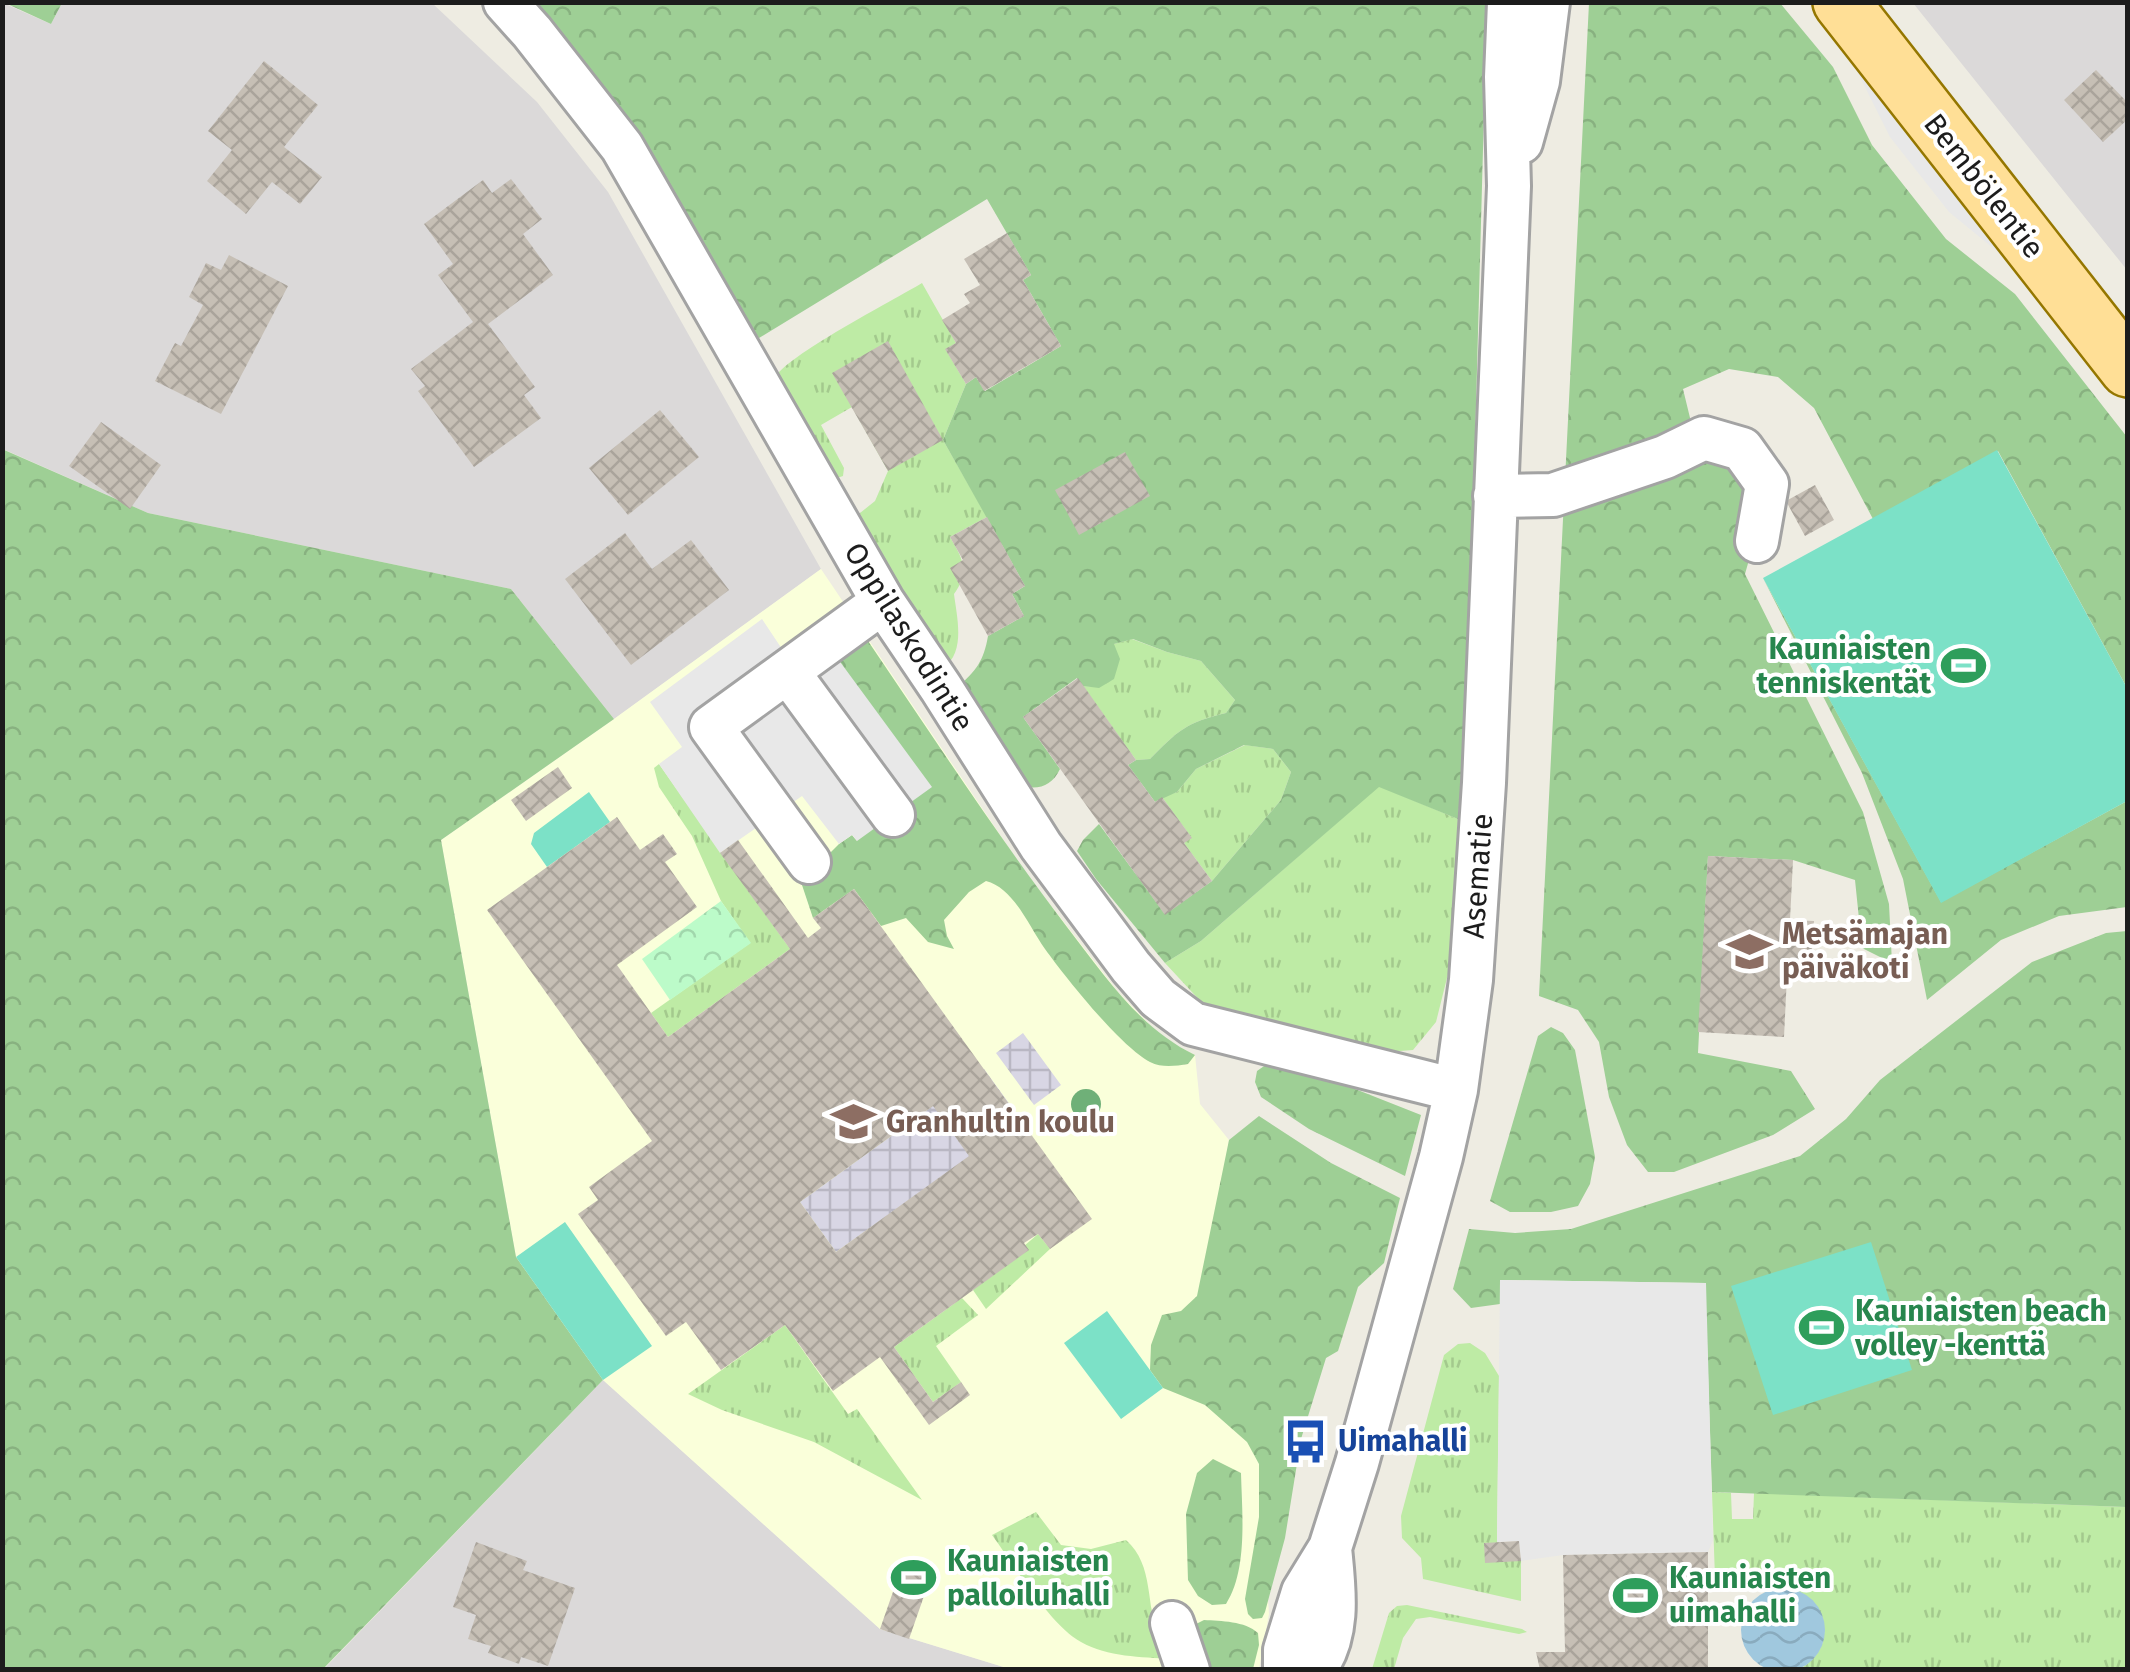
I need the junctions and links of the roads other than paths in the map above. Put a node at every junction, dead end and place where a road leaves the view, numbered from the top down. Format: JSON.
{"nodes":[{"id":1,"x":505,"y":2,"type":"edge"},
{"id":2,"x":1509,"y":2,"type":"edge"},
{"id":3,"x":1548,"y":2,"type":"edge"},
{"id":4,"x":1841,"y":2,"type":"edge"},
{"id":5,"x":1509,"y":186,"type":"junction"},
{"id":6,"x":2128,"y":368,"type":"edge"},
{"id":7,"x":1495,"y":496,"type":"junction"},
{"id":8,"x":1757,"y":542,"type":"dead end"},
{"id":9,"x":883,"y":602,"type":"junction"},
{"id":10,"x":788,"y":672,"type":"junction"},
{"id":11,"x":894,"y":815,"type":"dead end"},
{"id":12,"x":809,"y":862,"type":"dead end"},
{"id":13,"x":1456,"y":1090,"type":"junction"},
{"id":14,"x":1330,"y":1548,"type":"junction"},
{"id":15,"x":1172,"y":1623,"type":"dead end"},
{"id":16,"x":1188,"y":1670,"type":"edge"},
{"id":17,"x":1285,"y":1670,"type":"edge"},
{"id":18,"x":1314,"y":1670,"type":"edge"}],
"edges":[{"from":1,"to":9,"type":"street","name":"Oppilaskodintie"},
{"from":2,"to":5,"type":"street","name":"Asematie"},
{"from":3,"to":5,"type":"street","name":"Asematie"},
{"from":4,"to":6,"type":"main road","name":"Bembölentie"},
{"from":5,"to":7,"type":"street","name":"Asematie"},
{"from":7,"to":8,"type":"street"},
{"from":7,"to":13,"type":"street","name":"Asematie"},
{"from":9,"to":10,"type":"street"},
{"from":9,"to":13,"type":"street","name":"Oppilaskodintie"},
{"from":10,"to":11,"type":"street"},
{"from":10,"to":12,"type":"street"},
{"from":13,"to":14,"type":"street","name":"Asematie"},
{"from":14,"to":17,"type":"street","name":"Asematie"},
{"from":14,"to":18,"type":"street","name":"Asematie"},
{"from":15,"to":16,"type":"street"}]}
